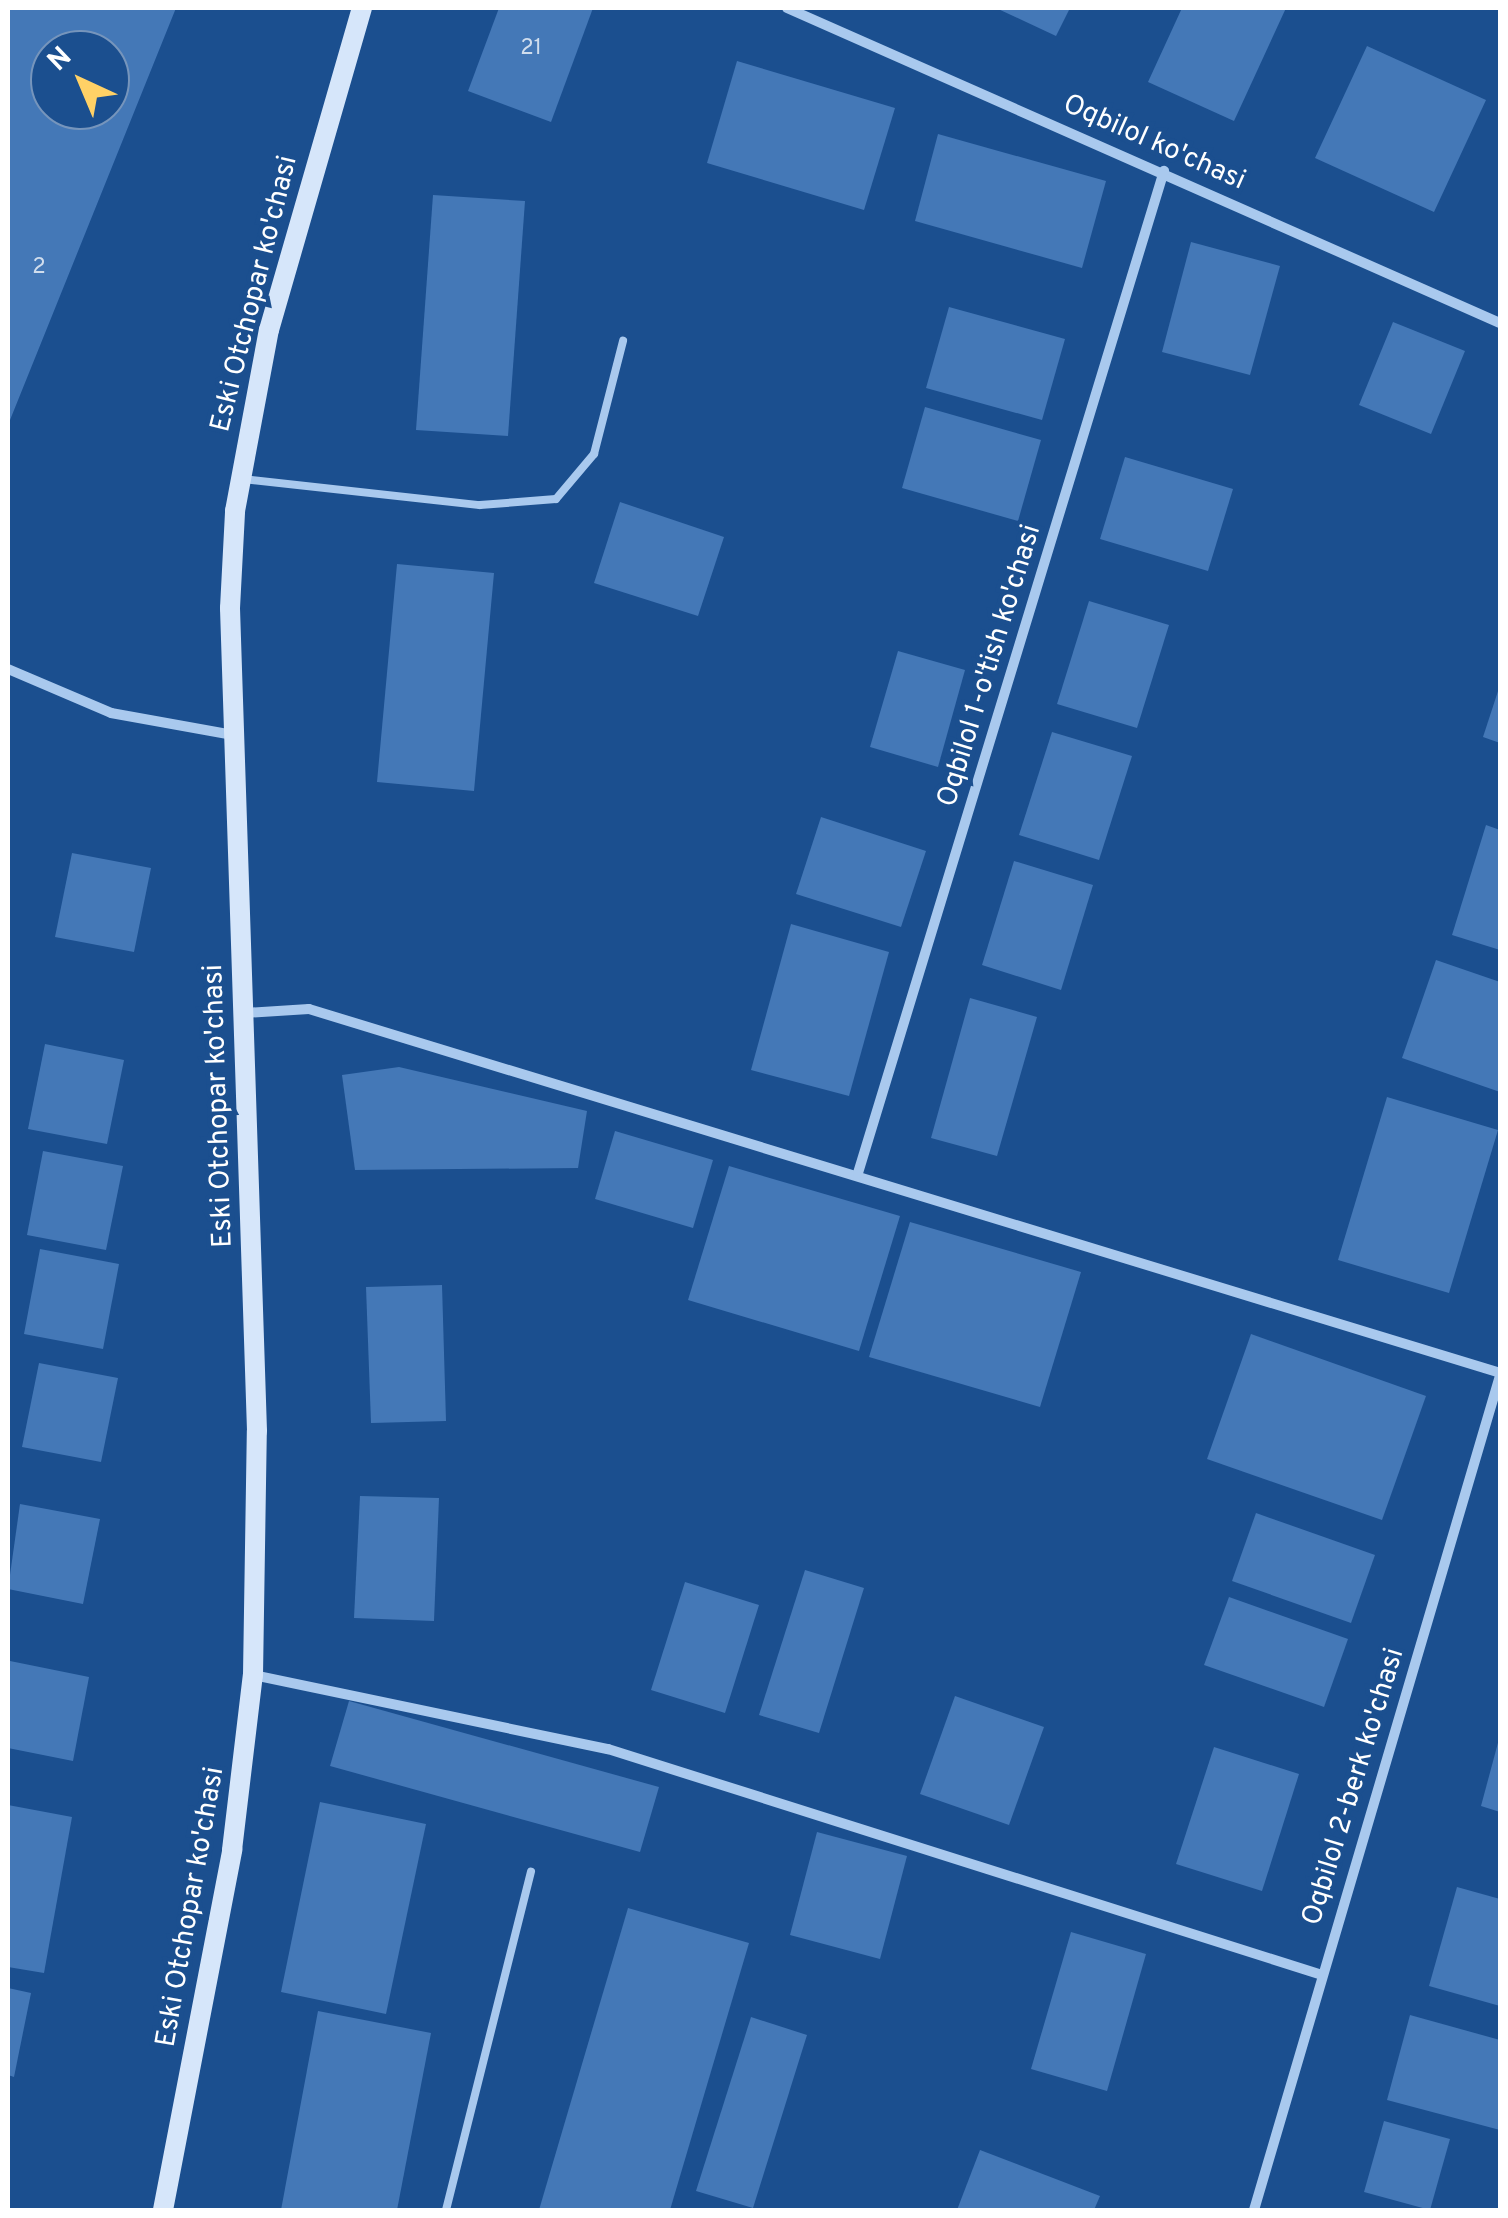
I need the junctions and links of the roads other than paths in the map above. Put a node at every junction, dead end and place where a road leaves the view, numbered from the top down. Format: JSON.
{"nodes":[{"id":1,"x":362,"y":8,"type":"edge"},
{"id":2,"x":787,"y":8,"type":"edge"},
{"id":3,"x":1164,"y":172,"type":"junction"},
{"id":4,"x":1500,"y":323,"type":"edge"},
{"id":5,"x":623,"y":342,"type":"dead end"},
{"id":6,"x":239,"y":479,"type":"junction"},
{"id":7,"x":8,"y":669,"type":"edge"},
{"id":8,"x":234,"y":735,"type":"junction"},
{"id":9,"x":244,"y":1014,"type":"junction"},
{"id":10,"x":858,"y":1173,"type":"junction"},
{"id":11,"x":1500,"y":1374,"type":"edge"},
{"id":12,"x":254,"y":1675,"type":"junction"},
{"id":13,"x":532,"y":1871,"type":"dead end"},
{"id":14,"x":1322,"y":1974,"type":"junction"},
{"id":15,"x":163,"y":2210,"type":"edge"},
{"id":16,"x":446,"y":2210,"type":"edge"},
{"id":17,"x":1254,"y":2210,"type":"edge"}],
"edges":[{"from":1,"to":6,"type":"street","name":"Eski Otchopar ko'chasi"},
{"from":2,"to":3,"type":"street","name":"Oqbilol ko'chasi"},
{"from":3,"to":4,"type":"street","name":"Oqbilol ko'chasi"},
{"from":3,"to":10,"type":"street","name":"Oqbilol 1-o'tish ko'chasi"},
{"from":5,"to":6,"type":"lane"},
{"from":6,"to":8,"type":"street","name":"Eski Otchopar ko'chasi"},
{"from":7,"to":8,"type":"street"},
{"from":8,"to":9,"type":"street","name":"Eski Otchopar ko'chasi"},
{"from":9,"to":10,"type":"street"},
{"from":9,"to":12,"type":"street","name":"Eski Otchopar ko'chasi"},
{"from":10,"to":11,"type":"street"},
{"from":11,"to":14,"type":"street","name":"Oqbilol 2-berk ko'chasi"},
{"from":12,"to":14,"type":"street"},
{"from":12,"to":15,"type":"street","name":"Eski Otchopar ko'chasi"},
{"from":13,"to":16,"type":"lane"},
{"from":14,"to":17,"type":"street","name":"Oqbilol 2-berk ko'chasi"}]}
